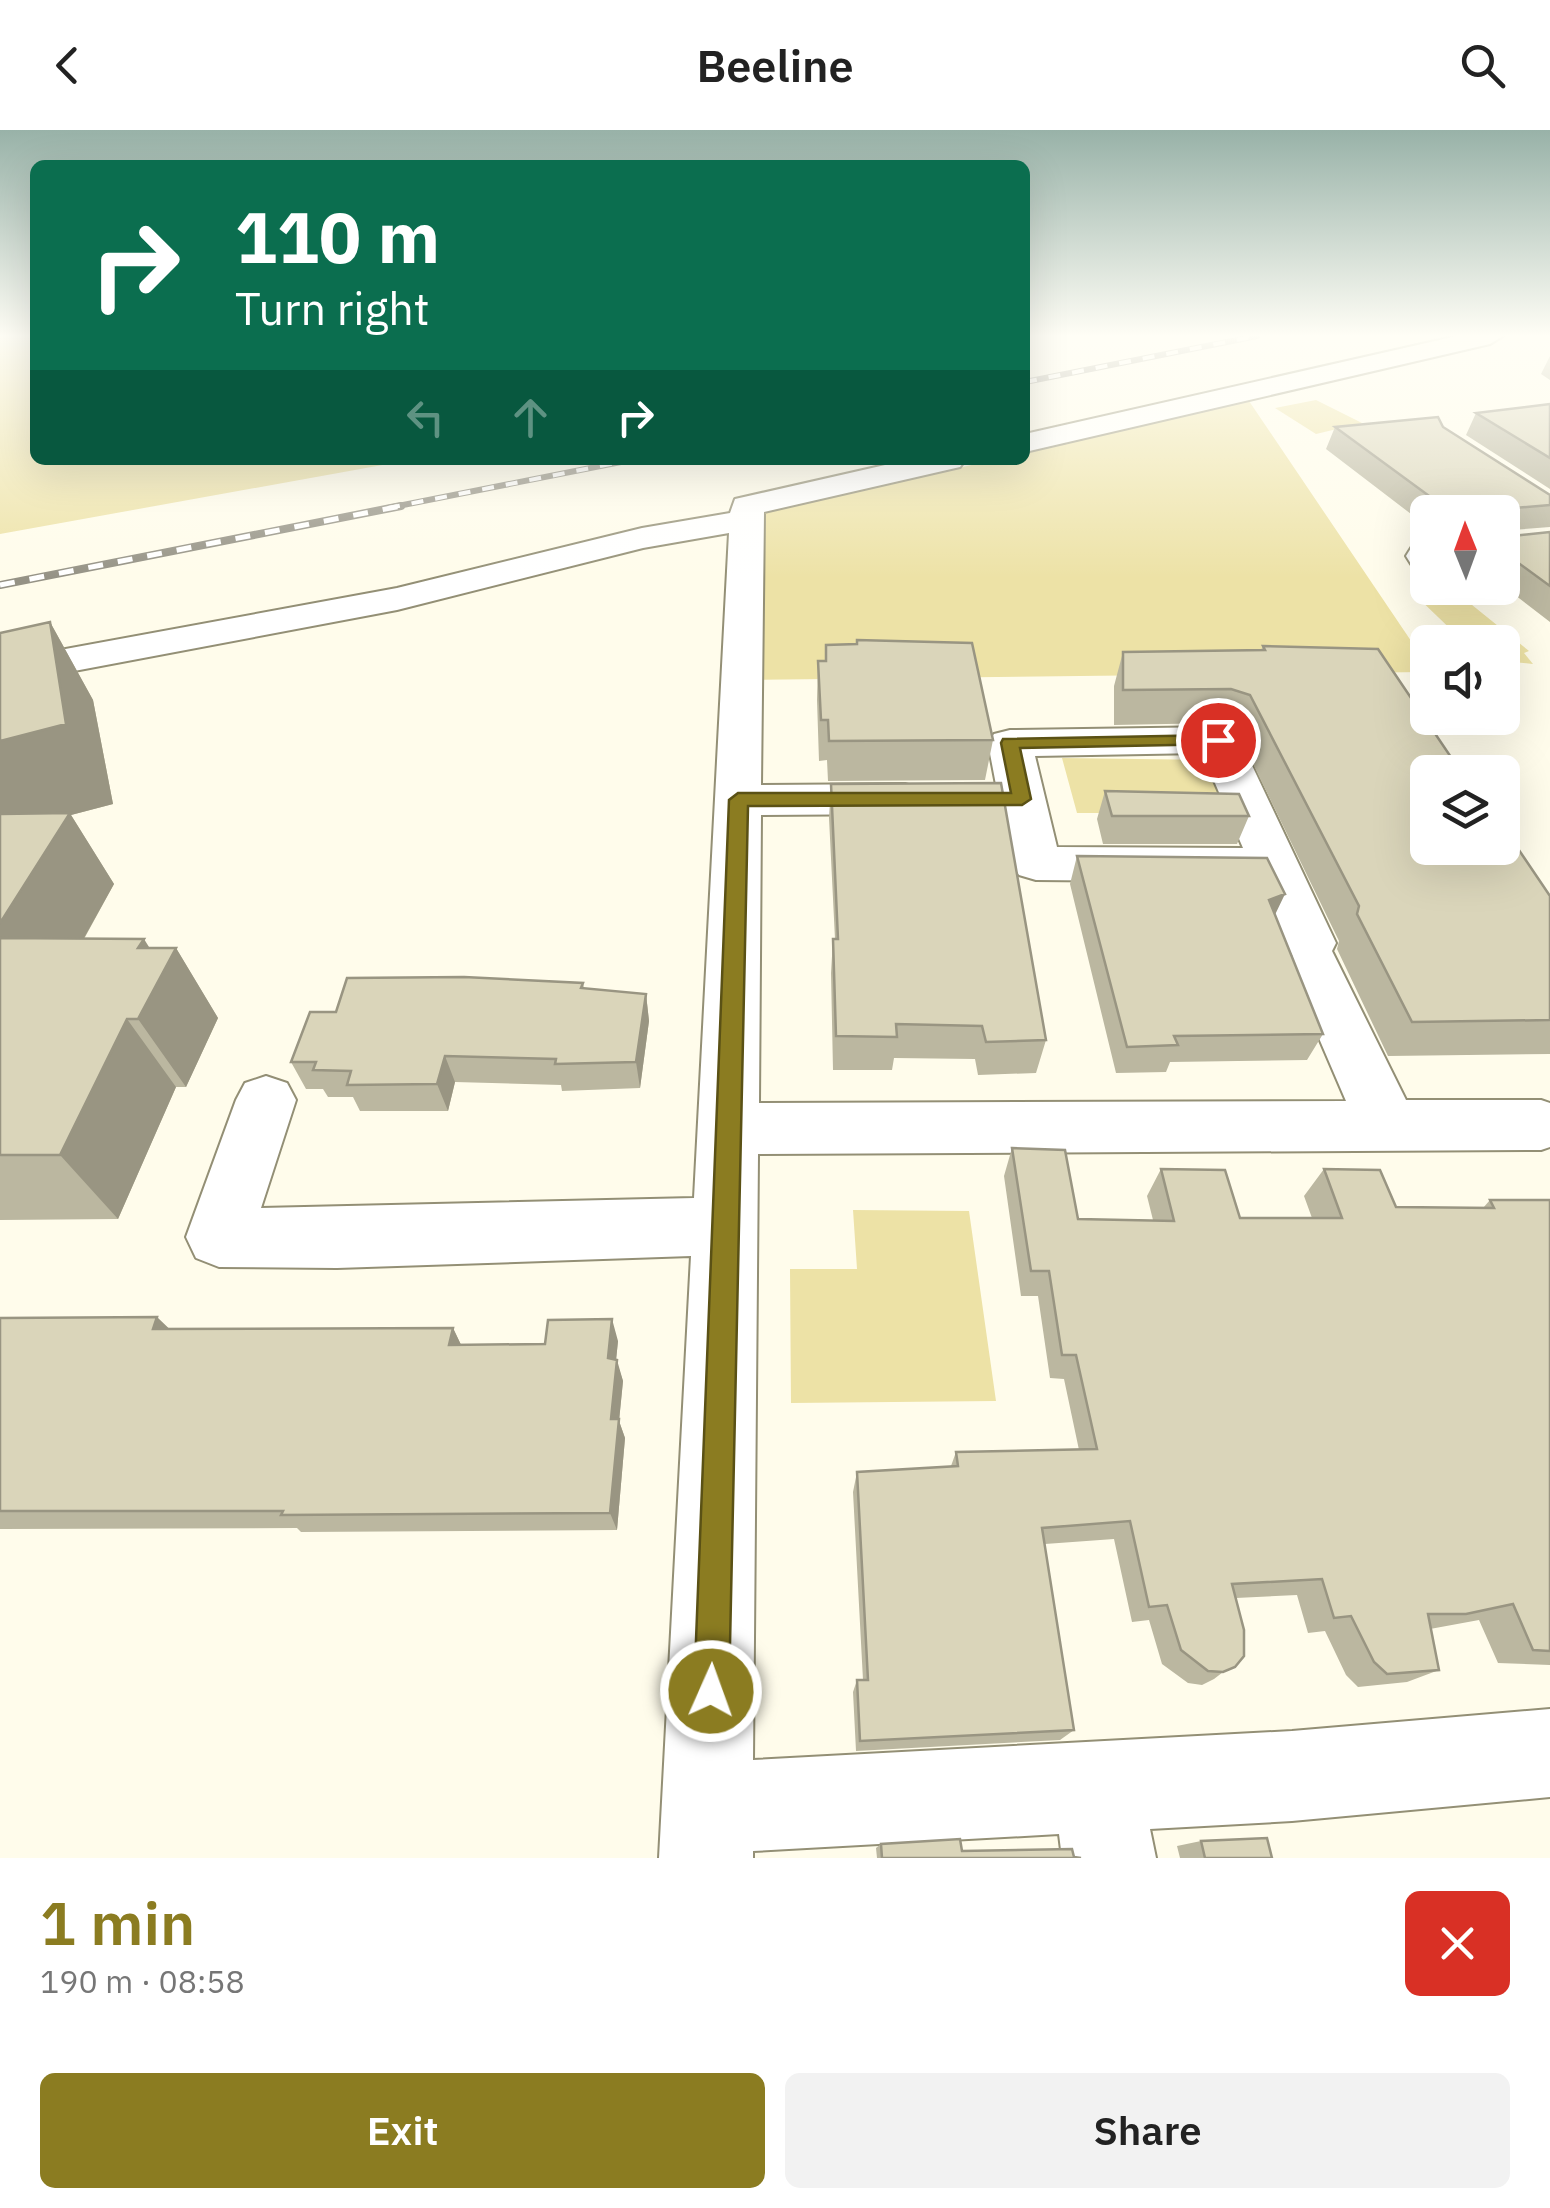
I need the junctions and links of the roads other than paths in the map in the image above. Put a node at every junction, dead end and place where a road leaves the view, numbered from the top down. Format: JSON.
{"nodes":[{"id":1,"x":1136,"y":417,"type":"edge"},
{"id":2,"x":1030,"y":441,"type":"edge"},
{"id":3,"x":927,"y":465,"type":"edge"},
{"id":4,"x":747,"y":520,"type":"junction"},
{"id":5,"x":0,"y":674,"type":"edge"},
{"id":6,"x":982,"y":799,"type":"junction"},
{"id":7,"x":738,"y":800,"type":"junction"},
{"id":8,"x":1273,"y":865,"type":"junction"},
{"id":9,"x":266,"y":1100,"type":"dead end"},
{"id":10,"x":1387,"y":1125,"type":"junction"},
{"id":11,"x":1541,"y":1125,"type":"dead end"},
{"id":12,"x":728,"y":1129,"type":"junction"},
{"id":13,"x":725,"y":1226,"type":"junction"},
{"id":14,"x":1550,"y":1754,"type":"edge"},
{"id":15,"x":1104,"y":1822,"type":"edge"},
{"id":16,"x":707,"y":1833,"type":"edge"}],
"edges":[{"from":1,"to":2,"type":"street"},
{"from":3,"to":4,"type":"street"},
{"from":4,"to":5,"type":"street"},
{"from":4,"to":7,"type":"street"},
{"from":6,"to":7,"type":"street"},
{"from":6,"to":8,"type":"street"},
{"from":6,"to":8,"type":"street"},
{"from":7,"to":12,"type":"street"},
{"from":8,"to":10,"type":"street"},
{"from":9,"to":13,"type":"street"},
{"from":10,"to":11,"type":"street"},
{"from":10,"to":12,"type":"street"},
{"from":12,"to":13,"type":"street"},
{"from":13,"to":16,"type":"street"},
{"from":14,"to":15,"type":"street"},
{"from":15,"to":16,"type":"street"}]}
